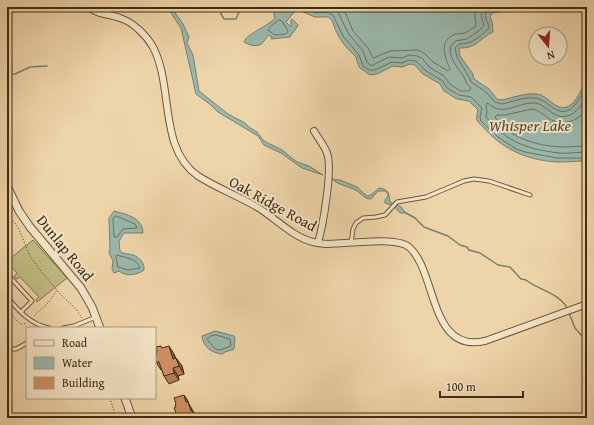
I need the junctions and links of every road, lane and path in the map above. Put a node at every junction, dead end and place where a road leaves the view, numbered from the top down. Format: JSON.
{"nodes":[{"id":1,"x":89,"y":7,"type":"edge"},
{"id":2,"x":314,"y":131,"type":"dead end"},
{"id":3,"x":7,"y":186,"type":"edge"},
{"id":4,"x":530,"y":195,"type":"dead end"},
{"id":5,"x":7,"y":214,"type":"edge"},
{"id":6,"x":318,"y":243,"type":"junction"},
{"id":7,"x":351,"y":243,"type":"junction"},
{"id":8,"x":7,"y":274,"type":"edge"},
{"id":9,"x":57,"y":290,"type":"junction"},
{"id":10,"x":7,"y":297,"type":"edge"},
{"id":11,"x":587,"y":304,"type":"edge"},
{"id":12,"x":7,"y":309,"type":"edge"},
{"id":13,"x":21,"y":312,"type":"junction"},
{"id":14,"x":81,"y":317,"type":"dead end"},
{"id":15,"x":96,"y":317,"type":"junction"},
{"id":16,"x":31,"y":318,"type":"dead end"},
{"id":17,"x":27,"y":322,"type":"dead end"},
{"id":18,"x":38,"y":327,"type":"edge"},
{"id":19,"x":68,"y":327,"type":"edge"},
{"id":20,"x":100,"y":327,"type":"edge"},
{"id":21,"x":26,"y":344,"type":"edge"},
{"id":22,"x":7,"y":349,"type":"edge"},
{"id":23,"x":110,"y":399,"type":"edge"},
{"id":24,"x":125,"y":399,"type":"edge"},
{"id":25,"x":116,"y":418,"type":"edge"},
{"id":26,"x":132,"y":418,"type":"edge"}],
"edges":[{"from":1,"to":6,"type":"street","name":"Oak Ridge Road"},
{"from":2,"to":6,"type":"street"},
{"from":3,"to":15,"type":"street","name":"Dunlap Road"},
{"from":4,"to":7,"type":"lane"},
{"from":5,"to":9,"type":"path"},
{"from":6,"to":7,"type":"street","name":"Oak Ridge Road"},
{"from":7,"to":11,"type":"street","name":"Oak Ridge Road"},
{"from":8,"to":13,"type":"lane"},
{"from":9,"to":14,"type":"path"},
{"from":9,"to":16,"type":"path"},
{"from":10,"to":13,"type":"lane"},
{"from":12,"to":17,"type":"path"},
{"from":13,"to":18,"type":"lane"},
{"from":15,"to":19,"type":"lane"},
{"from":15,"to":20,"type":"street","name":"Dunlap Road"},
{"from":21,"to":22,"type":"lane"},
{"from":23,"to":25,"type":"path"},
{"from":24,"to":26,"type":"street"}]}
